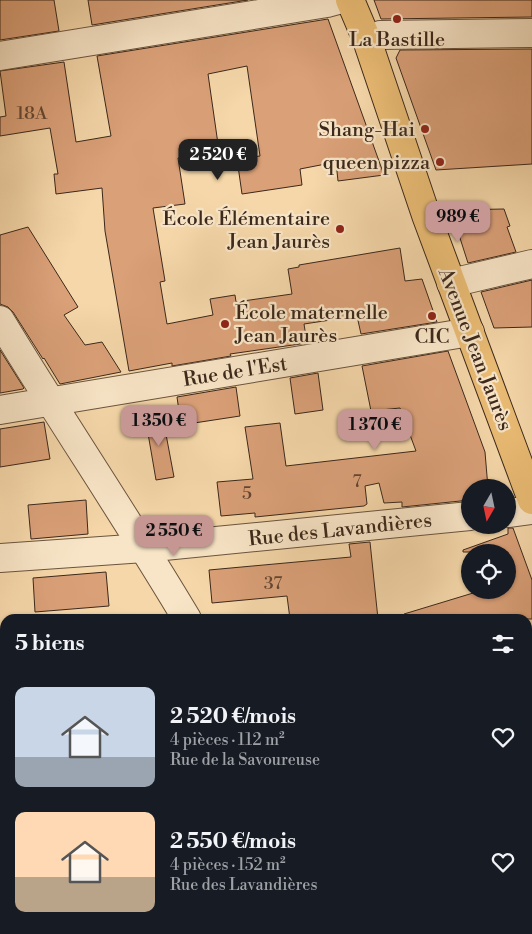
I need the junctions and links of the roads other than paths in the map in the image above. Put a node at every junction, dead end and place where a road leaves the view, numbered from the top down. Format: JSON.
{"nodes":[{"id":1,"x":338,"y":0,"type":"edge"},
{"id":2,"x":350,"y":0,"type":"edge"},
{"id":3,"x":532,"y":33,"type":"edge"},
{"id":4,"x":367,"y":40,"type":"junction"},
{"id":5,"x":0,"y":56,"type":"edge"},
{"id":6,"x":532,"y":264,"type":"edge"},
{"id":7,"x":451,"y":283,"type":"junction"},
{"id":8,"x":0,"y":320,"type":"edge"},
{"id":9,"x":470,"y":332,"type":"junction"},
{"id":10,"x":49,"y":402,"type":"junction"},
{"id":11,"x":0,"y":410,"type":"edge"},
{"id":12,"x":532,"y":500,"type":"edge"},
{"id":13,"x":532,"y":510,"type":"edge"},
{"id":14,"x":516,"y":512,"type":"edge"},
{"id":15,"x":461,"y":517,"type":"edge"},
{"id":16,"x":144,"y":548,"type":"junction"},
{"id":17,"x":0,"y":558,"type":"edge"},
{"id":18,"x":184,"y":614,"type":"edge"}],
"edges":[{"from":1,"to":5,"type":"street"},
{"from":2,"to":4,"type":"main road","name":"Avenue Jean Jaurès"},
{"from":3,"to":4,"type":"street"},
{"from":4,"to":7,"type":"main road","name":"Avenue Jean Jaurès"},
{"from":6,"to":7,"type":"street"},
{"from":7,"to":9,"type":"main road","name":"Avenue Jean Jaurès"},
{"from":8,"to":10,"type":"street"},
{"from":9,"to":10,"type":"street","name":"Rue de l'Est"},
{"from":9,"to":12,"type":"main road","name":"Avenue Jean Jaurès"},
{"from":10,"to":11,"type":"street","name":"Rue de l'Est"},
{"from":10,"to":16,"type":"street"},
{"from":13,"to":14,"type":"street"},
{"from":15,"to":16,"type":"street","name":"Rue des Lavandières"},
{"from":16,"to":17,"type":"street","name":"Rue des Lavandières"},
{"from":16,"to":18,"type":"street"}]}
